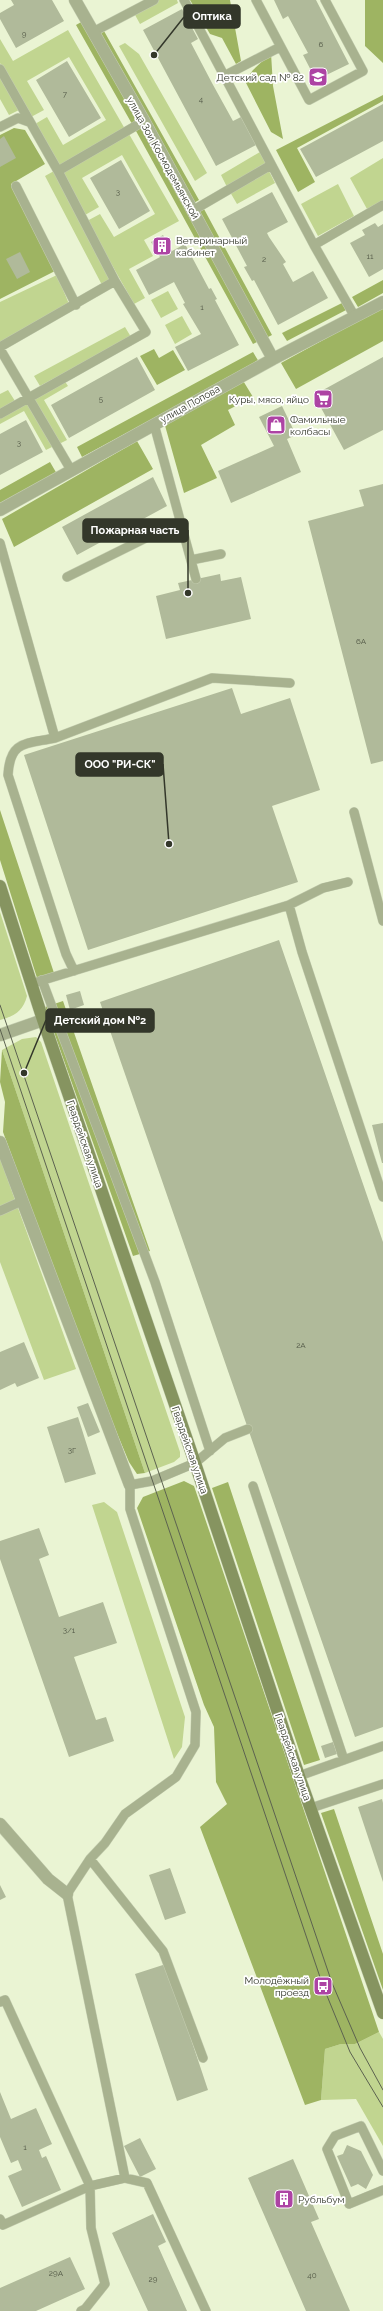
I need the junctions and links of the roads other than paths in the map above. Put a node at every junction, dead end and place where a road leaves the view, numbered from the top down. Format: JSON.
{"nodes":[{"id":1,"x":75,"y":0,"type":"edge"},
{"id":2,"x":154,"y":0,"type":"edge"},
{"id":3,"x":184,"y":0,"type":"edge"},
{"id":4,"x":256,"y":0,"type":"edge"},
{"id":5,"x":325,"y":0,"type":"edge"},
{"id":6,"x":93,"y":32,"type":"junction"},
{"id":7,"x":280,"y":47,"type":"junction"},
{"id":8,"x":0,"y":69,"type":"edge"},
{"id":9,"x":224,"y":76,"type":"junction"},
{"id":10,"x":144,"y":121,"type":"junction"},
{"id":11,"x":29,"y":122,"type":"junction"},
{"id":12,"x":0,"y":127,"type":"edge"},
{"id":13,"x":272,"y":165,"type":"junction"},
{"id":14,"x":58,"y":171,"type":"junction"},
{"id":15,"x":16,"y":186,"type":"dead end"},
{"id":16,"x":383,"y":206,"type":"edge"},
{"id":17,"x":192,"y":211,"type":"junction"},
{"id":18,"x":314,"y":245,"type":"junction"},
{"id":19,"x":115,"y":281,"type":"junction"},
{"id":20,"x":383,"y":302,"type":"edge"},
{"id":21,"x":76,"y":305,"type":"junction"},
{"id":22,"x":355,"y":317,"type":"junction"},
{"id":23,"x":0,"y":348,"type":"edge"},
{"id":24,"x":273,"y":359,"type":"junction"},
{"id":25,"x":29,"y":397,"type":"junction"},
{"id":26,"x":0,"y":414,"type":"edge"},
{"id":27,"x":154,"y":424,"type":"junction"},
{"id":28,"x":71,"y":470,"type":"junction"},
{"id":29,"x":0,"y":510,"type":"edge"},
{"id":30,"x":180,"y":521,"type":"junction"},
{"id":31,"x":0,"y":543,"type":"edge"},
{"id":32,"x":221,"y":554,"type":"dead end"},
{"id":33,"x":191,"y":560,"type":"junction"},
{"id":34,"x":67,"y":577,"type":"dead end"},
{"id":35,"x":196,"y":579,"type":"dead end"},
{"id":36,"x":290,"y":683,"type":"dead end"},
{"id":37,"x":55,"y":738,"type":"junction"},
{"id":38,"x":354,"y":812,"type":"dead end"},
{"id":39,"x":348,"y":882,"type":"dead end"},
{"id":40,"x":0,"y":886,"type":"edge"},
{"id":41,"x":289,"y":905,"type":"junction"},
{"id":42,"x":383,"y":921,"type":"edge"},
{"id":43,"x":74,"y":971,"type":"junction"},
{"id":44,"x":37,"y":982,"type":"junction"},
{"id":45,"x":43,"y":1020,"type":"junction"},
{"id":46,"x":0,"y":1035,"type":"edge"},
{"id":47,"x":0,"y":1142,"type":"edge"},
{"id":48,"x":383,"y":1197,"type":"edge"},
{"id":49,"x":22,"y":1201,"type":"junction"},
{"id":50,"x":0,"y":1211,"type":"edge"},
{"id":51,"x":248,"y":1429,"type":"dead end"},
{"id":52,"x":210,"y":1451,"type":"junction"},
{"id":53,"x":195,"y":1463,"type":"junction"},
{"id":54,"x":130,"y":1486,"type":"junction"},
{"id":55,"x":253,"y":1486,"type":"dead end"},
{"id":56,"x":383,"y":1746,"type":"edge"},
{"id":57,"x":344,"y":1760,"type":"junction"},
{"id":58,"x":299,"y":1776,"type":"junction"},
{"id":59,"x":383,"y":1784,"type":"edge"},
{"id":60,"x":311,"y":1808,"type":"junction"},
{"id":61,"x":0,"y":1824,"type":"edge"},
{"id":62,"x":90,"y":1859,"type":"junction"},
{"id":63,"x":67,"y":1894,"type":"junction"},
{"id":64,"x":0,"y":2002,"type":"edge"},
{"id":65,"x":383,"y":2013,"type":"edge"},
{"id":66,"x":203,"y":2058,"type":"dead end"},
{"id":67,"x":383,"y":2171,"type":"edge"},
{"id":68,"x":126,"y":2178,"type":"junction"},
{"id":69,"x":90,"y":2186,"type":"junction"},
{"id":70,"x":383,"y":2190,"type":"edge"},
{"id":71,"x":0,"y":2218,"type":"edge"},
{"id":72,"x":84,"y":2310,"type":"edge"},
{"id":73,"x":206,"y":2311,"type":"edge"}],
"edges":[{"from":1,"to":6,"type":"street","name":"улица Зои Космодемьянской"},
{"from":2,"to":6,"type":"lane"},
{"from":3,"to":9,"type":"lane"},
{"from":4,"to":7,"type":"lane"},
{"from":5,"to":7,"type":"lane"},
{"from":6,"to":10,"type":"street","name":"улица Зои Космодемьянской"},
{"from":7,"to":9,"type":"lane"},
{"from":8,"to":11,"type":"lane"},
{"from":9,"to":13,"type":"lane"},
{"from":10,"to":14,"type":"lane"},
{"from":10,"to":17,"type":"street","name":"улица Зои Космодемьянской"},
{"from":11,"to":12,"type":"lane"},
{"from":11,"to":14,"type":"lane"},
{"from":13,"to":17,"type":"lane"},
{"from":13,"to":18,"type":"lane"},
{"from":14,"to":19,"type":"lane"},
{"from":15,"to":21,"type":"lane"},
{"from":16,"to":18,"type":"lane"},
{"from":17,"to":24,"type":"street","name":"улица Зои Космодемьянской"},
{"from":18,"to":22,"type":"lane"},
{"from":19,"to":21,"type":"lane"},
{"from":19,"to":25,"type":"lane"},
{"from":20,"to":22,"type":"street","name":"улица Попова"},
{"from":21,"to":23,"type":"lane"},
{"from":22,"to":24,"type":"street","name":"улица Попова"},
{"from":23,"to":25,"type":"lane"},
{"from":24,"to":27,"type":"street","name":"улица Попова"},
{"from":25,"to":26,"type":"lane"},
{"from":25,"to":28,"type":"lane"},
{"from":27,"to":28,"type":"street","name":"улица Попова"},
{"from":27,"to":30,"type":"lane"},
{"from":28,"to":29,"type":"street","name":"улица Попова"},
{"from":30,"to":33,"type":"lane"},
{"from":30,"to":34,"type":"lane"},
{"from":31,"to":37,"type":"lane"},
{"from":32,"to":33,"type":"lane"},
{"from":33,"to":35,"type":"lane"},
{"from":36,"to":37,"type":"lane"},
{"from":37,"to":43,"type":"lane"},
{"from":38,"to":42,"type":"lane"},
{"from":39,"to":41,"type":"lane"},
{"from":40,"to":44,"type":"street","name":"Гвардейская улица"},
{"from":41,"to":43,"type":"lane"},
{"from":41,"to":48,"type":"lane"},
{"from":43,"to":44,"type":"lane"},
{"from":44,"to":45,"type":"street","name":"Гвардейская улица"},
{"from":44,"to":52,"type":"lane"},
{"from":45,"to":46,"type":"street"},
{"from":45,"to":53,"type":"street","name":"Гвардейская улица"},
{"from":47,"to":49,"type":"street"},
{"from":49,"to":50,"type":"lane"},
{"from":49,"to":54,"type":"street"},
{"from":51,"to":52,"type":"lane"},
{"from":52,"to":53,"type":"lane"},
{"from":53,"to":54,"type":"lane"},
{"from":53,"to":58,"type":"street","name":"Гвардейская улица"},
{"from":54,"to":62,"type":"lane"},
{"from":55,"to":57,"type":"lane"},
{"from":56,"to":57,"type":"lane"},
{"from":57,"to":58,"type":"lane"},
{"from":58,"to":60,"type":"street","name":"Гвардейская улица"},
{"from":59,"to":60,"type":"lane"},
{"from":60,"to":65,"type":"street","name":"Гвардейская улица"},
{"from":61,"to":63,"type":"street"},
{"from":62,"to":63,"type":"lane"},
{"from":62,"to":66,"type":"lane"},
{"from":63,"to":68,"type":"lane"},
{"from":64,"to":69,"type":"lane"},
{"from":67,"to":70,"type":"lane"},
{"from":68,"to":69,"type":"lane"},
{"from":68,"to":73,"type":"lane"},
{"from":69,"to":71,"type":"lane"},
{"from":69,"to":72,"type":"lane"}]}
